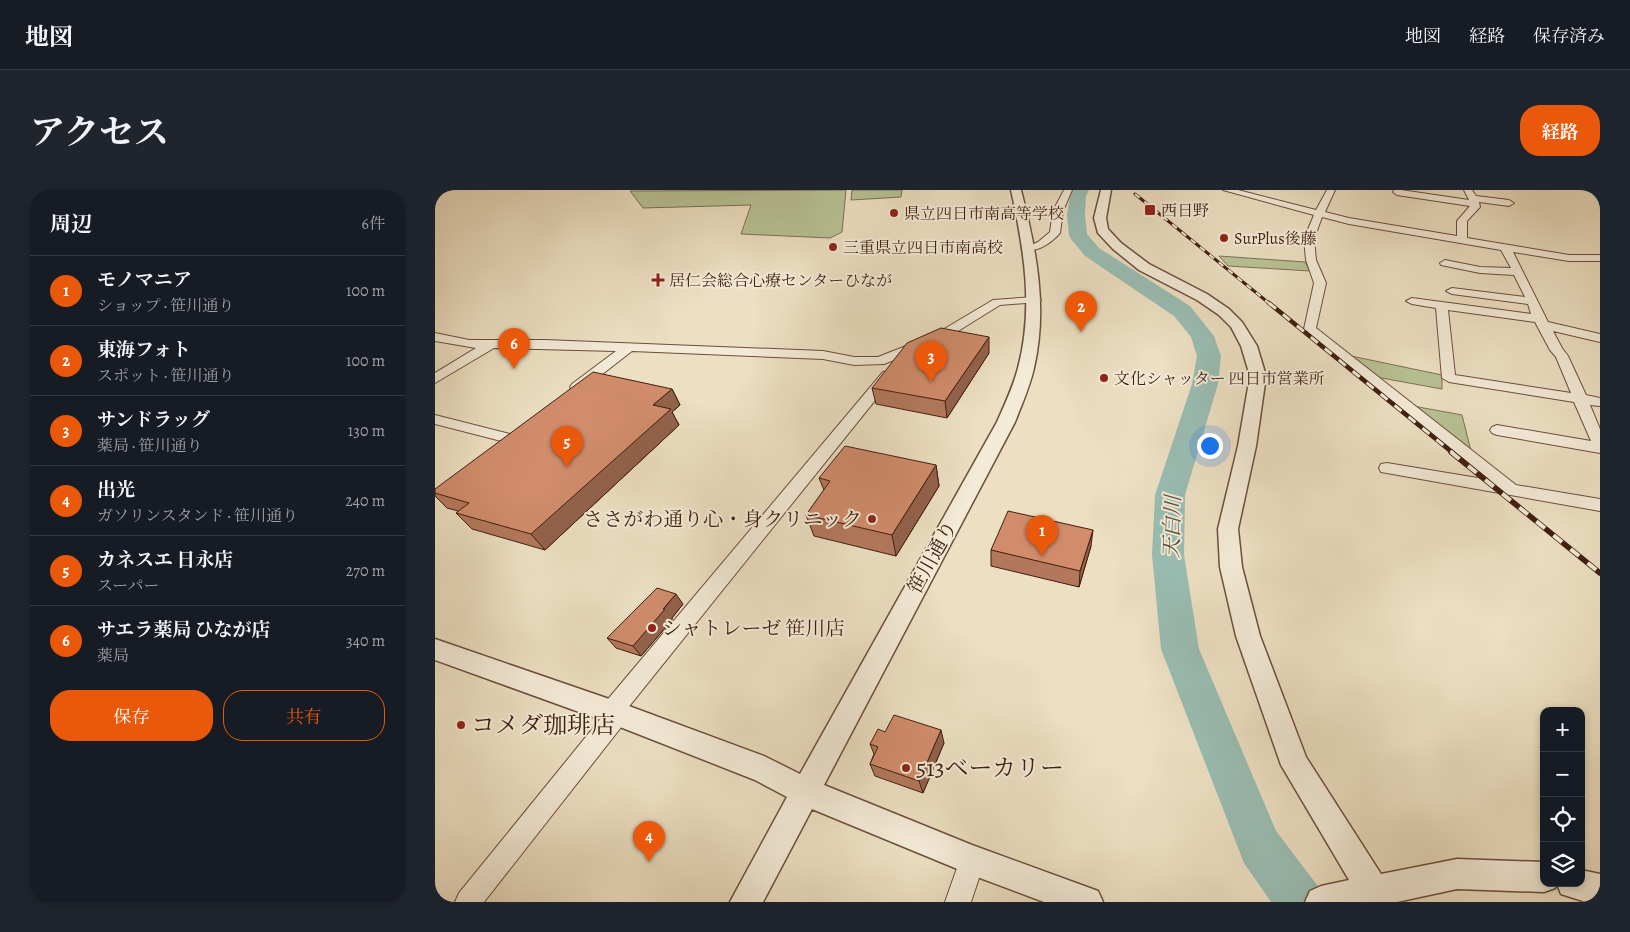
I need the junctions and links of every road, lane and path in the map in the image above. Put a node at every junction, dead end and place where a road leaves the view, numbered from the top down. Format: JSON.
{"nodes":[{"id":1,"x":1016,"y":190,"type":"edge"},
{"id":2,"x":1068,"y":190,"type":"edge"},
{"id":3,"x":1106,"y":190,"type":"edge"},
{"id":4,"x":1227,"y":190,"type":"edge"},
{"id":5,"x":1331,"y":190,"type":"edge"},
{"id":6,"x":1397,"y":192,"type":"dead end"},
{"id":7,"x":1472,"y":197,"type":"edge"},
{"id":8,"x":1509,"y":203,"type":"dead end"},
{"id":9,"x":1319,"y":215,"type":"junction"},
{"id":10,"x":1462,"y":240,"type":"junction"},
{"id":11,"x":1505,"y":247,"type":"junction"},
{"id":12,"x":1030,"y":248,"type":"junction"},
{"id":13,"x":1600,"y":258,"type":"edge"},
{"id":14,"x":1445,"y":263,"type":"dead end"},
{"id":15,"x":1518,"y":272,"type":"junction"},
{"id":16,"x":1452,"y":290,"type":"dead end"},
{"id":17,"x":1035,"y":300,"type":"junction"},
{"id":18,"x":1533,"y":301,"type":"junction"},
{"id":19,"x":1412,"y":302,"type":"dead end"},
{"id":20,"x":1441,"y":306,"type":"junction"},
{"id":21,"x":1542,"y":322,"type":"junction"},
{"id":22,"x":435,"y":337,"type":"edge"},
{"id":23,"x":1600,"y":338,"type":"edge"},
{"id":24,"x":492,"y":344,"type":"junction"},
{"id":25,"x":628,"y":348,"type":"junction"},
{"id":26,"x":896,"y":356,"type":"junction"},
{"id":27,"x":435,"y":380,"type":"edge"},
{"id":28,"x":562,"y":398,"type":"edge"},
{"id":29,"x":1580,"y":399,"type":"junction"},
{"id":30,"x":1600,"y":402,"type":"edge"},
{"id":31,"x":435,"y":419,"type":"edge"},
{"id":32,"x":524,"y":427,"type":"edge"},
{"id":33,"x":1497,"y":430,"type":"dead end"},
{"id":34,"x":509,"y":438,"type":"junction"},
{"id":35,"x":1600,"y":447,"type":"edge"},
{"id":36,"x":494,"y":449,"type":"edge"},
{"id":37,"x":1387,"y":468,"type":"dead end"},
{"id":38,"x":1511,"y":490,"type":"junction"},
{"id":39,"x":1600,"y":505,"type":"edge"},
{"id":40,"x":435,"y":649,"type":"edge"},
{"id":41,"x":614,"y":713,"type":"junction"},
{"id":42,"x":806,"y":792,"type":"junction"},
{"id":43,"x":972,"y":860,"type":"junction"},
{"id":44,"x":1540,"y":877,"type":"edge"},
{"id":45,"x":1585,"y":886,"type":"edge"},
{"id":46,"x":1600,"y":890,"type":"edge"},
{"id":47,"x":1377,"y":897,"type":"edge"},
{"id":48,"x":1331,"y":900,"type":"edge"},
{"id":49,"x":467,"y":902,"type":"edge"},
{"id":50,"x":746,"y":902,"type":"edge"},
{"id":51,"x":958,"y":902,"type":"edge"},
{"id":52,"x":1087,"y":902,"type":"edge"}],
"edges":[{"from":1,"to":12,"type":"street","name":"笹川通り"},
{"from":2,"to":12,"type":"street"},
{"from":3,"to":47,"type":"street"},
{"from":4,"to":9,"type":"street"},
{"from":5,"to":9,"type":"street"},
{"from":6,"to":7,"type":"street"},
{"from":7,"to":8,"type":"street"},
{"from":7,"to":10,"type":"street"},
{"from":9,"to":10,"type":"street"},
{"from":9,"to":38,"type":"street"},
{"from":10,"to":11,"type":"street"},
{"from":11,"to":13,"type":"street"},
{"from":11,"to":15,"type":"street"},
{"from":12,"to":17,"type":"street","name":"笹川通り"},
{"from":14,"to":15,"type":"street"},
{"from":15,"to":18,"type":"street"},
{"from":16,"to":18,"type":"street"},
{"from":17,"to":26,"type":"street"},
{"from":17,"to":42,"type":"street","name":"笹川通り"},
{"from":18,"to":21,"type":"street"},
{"from":19,"to":20,"type":"street"},
{"from":20,"to":21,"type":"street"},
{"from":20,"to":29,"type":"street"},
{"from":21,"to":23,"type":"street"},
{"from":21,"to":29,"type":"street"},
{"from":22,"to":24,"type":"street"},
{"from":24,"to":25,"type":"street"},
{"from":24,"to":27,"type":"street"},
{"from":25,"to":26,"type":"street"},
{"from":25,"to":28,"type":"street"},
{"from":26,"to":41,"type":"street"},
{"from":29,"to":30,"type":"street"},
{"from":29,"to":35,"type":"street"},
{"from":31,"to":34,"type":"street"},
{"from":32,"to":34,"type":"street"},
{"from":33,"to":35,"type":"street"},
{"from":34,"to":36,"type":"street"},
{"from":37,"to":38,"type":"street"},
{"from":38,"to":39,"type":"street"},
{"from":40,"to":41,"type":"street"},
{"from":41,"to":42,"type":"street"},
{"from":41,"to":49,"type":"street"},
{"from":42,"to":43,"type":"street"},
{"from":42,"to":50,"type":"street","name":"笹川通り"},
{"from":43,"to":51,"type":"street"},
{"from":43,"to":52,"type":"street"},
{"from":44,"to":47,"type":"street"},
{"from":45,"to":46,"type":"street"},
{"from":47,"to":48,"type":"street"}]}
